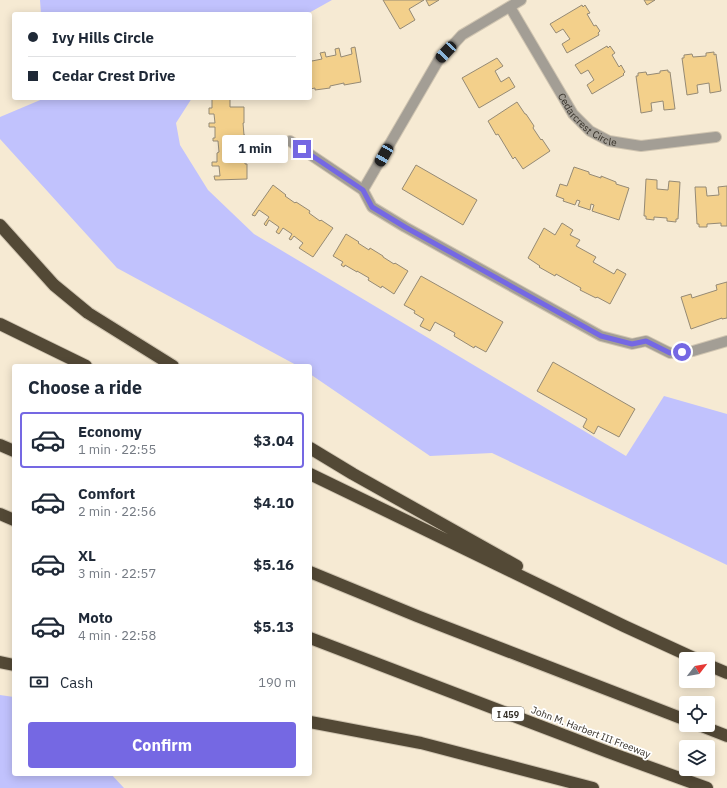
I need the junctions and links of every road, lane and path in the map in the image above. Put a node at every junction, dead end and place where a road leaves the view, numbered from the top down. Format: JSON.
{"nodes":[{"id":1,"x":521,"y":0,"type":"edge"},
{"id":2,"x":510,"y":7,"type":"junction"},
{"id":3,"x":716,"y":137,"type":"dead end"},
{"id":4,"x":290,"y":141,"type":"dead end"},
{"id":5,"x":363,"y":190,"type":"junction"},
{"id":6,"x":0,"y":225,"type":"edge"},
{"id":7,"x":0,"y":324,"type":"edge"},
{"id":8,"x":727,"y":341,"type":"edge"},
{"id":9,"x":82,"y":364,"type":"edge"},
{"id":10,"x":170,"y":364,"type":"edge"},
{"id":11,"x":0,"y":445,"type":"edge"},
{"id":12,"x":312,"y":449,"type":"edge"},
{"id":13,"x":12,"y":450,"type":"edge"},
{"id":14,"x":312,"y":475,"type":"edge"},
{"id":15,"x":0,"y":514,"type":"edge"},
{"id":16,"x":12,"y":519,"type":"edge"},
{"id":17,"x":312,"y":573,"type":"edge"},
{"id":18,"x":624,"y":626,"type":"junction"},
{"id":19,"x":312,"y":639,"type":"edge"},
{"id":20,"x":681,"y":652,"type":"edge"},
{"id":21,"x":0,"y":662,"type":"edge"},
{"id":22,"x":12,"y":665,"type":"edge"},
{"id":23,"x":715,"y":668,"type":"edge"},
{"id":24,"x":727,"y":673,"type":"edge"},
{"id":25,"x":679,"y":717,"type":"edge"},
{"id":26,"x":312,"y":722,"type":"edge"},
{"id":27,"x":715,"y":731,"type":"edge"},
{"id":28,"x":727,"y":736,"type":"edge"},
{"id":29,"x":593,"y":788,"type":"edge"},
{"id":30,"x":707,"y":788,"type":"edge"}],
"edges":[{"from":1,"to":2,"type":"street"},
{"from":2,"to":3,"type":"street","name":"Cedarcrest Circle"},
{"from":2,"to":5,"type":"street"},
{"from":4,"to":5,"type":"street"},
{"from":5,"to":8,"type":"street"},
{"from":6,"to":10,"type":"highway"},
{"from":7,"to":9,"type":"highway"},
{"from":11,"to":13,"type":"highway"},
{"from":12,"to":18,"type":"highway"},
{"from":14,"to":18,"type":"highway"},
{"from":15,"to":16,"type":"highway"},
{"from":17,"to":25,"type":"highway"},
{"from":18,"to":20,"type":"highway"},
{"from":19,"to":30,"type":"highway","name":"John M. Harbert III Freeway","number":"I 459"},
{"from":21,"to":22,"type":"highway"},
{"from":23,"to":24,"type":"highway"},
{"from":26,"to":29,"type":"highway"},
{"from":27,"to":28,"type":"highway"}]}
